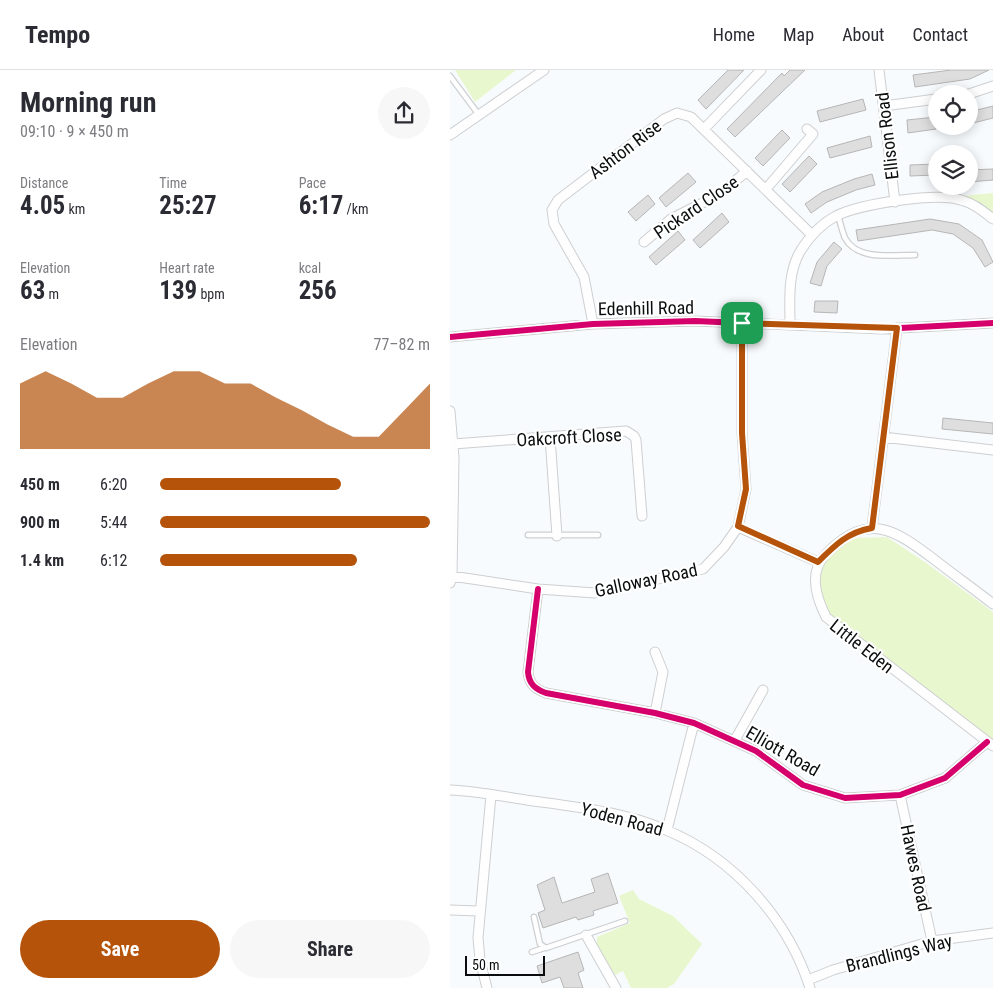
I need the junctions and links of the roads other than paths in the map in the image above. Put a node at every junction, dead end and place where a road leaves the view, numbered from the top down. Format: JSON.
{"nodes":[{"id":1,"x":453,"y":70,"type":"edge"},
{"id":2,"x":544,"y":70,"type":"edge"},
{"id":3,"x":761,"y":70,"type":"edge"},
{"id":4,"x":880,"y":70,"type":"edge"},
{"id":5,"x":450,"y":76,"type":"edge"},
{"id":6,"x":993,"y":86,"type":"edge"},
{"id":7,"x":978,"y":91,"type":"edge"},
{"id":8,"x":928,"y":100,"type":"edge"},
{"id":9,"x":884,"y":106,"type":"junction"},
{"id":10,"x":478,"y":115,"type":"junction"},
{"id":11,"x":808,"y":128,"type":"dead end"},
{"id":12,"x":704,"y":129,"type":"junction"},
{"id":13,"x":450,"y":135,"type":"edge"},
{"id":14,"x":747,"y":171,"type":"junction"},
{"id":15,"x":766,"y":189,"type":"junction"},
{"id":16,"x":895,"y":202,"type":"junction"},
{"id":17,"x":838,"y":215,"type":"junction"},
{"id":18,"x":993,"y":219,"type":"edge"},
{"id":19,"x":812,"y":235,"type":"junction"},
{"id":20,"x":644,"y":242,"type":"dead end"},
{"id":21,"x":914,"y":255,"type":"dead end"},
{"id":22,"x":742,"y":323,"type":"junction"},
{"id":23,"x":993,"y":323,"type":"edge"},
{"id":24,"x":592,"y":324,"type":"junction"},
{"id":25,"x":790,"y":325,"type":"junction"},
{"id":26,"x":897,"y":328,"type":"junction"},
{"id":27,"x":450,"y":337,"type":"edge"},
{"id":28,"x":450,"y":411,"type":"edge"},
{"id":29,"x":550,"y":437,"type":"junction"},
{"id":30,"x":883,"y":437,"type":"junction"},
{"id":31,"x":452,"y":444,"type":"junction"},
{"id":32,"x":993,"y":450,"type":"edge"},
{"id":33,"x":452,"y":501,"type":"edge"},
{"id":34,"x":642,"y":516,"type":"dead end"},
{"id":35,"x":738,"y":526,"type":"junction"},
{"id":36,"x":872,"y":528,"type":"junction"},
{"id":37,"x":528,"y":535,"type":"dead end"},
{"id":38,"x":598,"y":535,"type":"dead end"},
{"id":39,"x":557,"y":536,"type":"junction"},
{"id":40,"x":818,"y":562,"type":"junction"},
{"id":41,"x":451,"y":579,"type":"edge"},
{"id":42,"x":538,"y":589,"type":"junction"},
{"id":43,"x":993,"y":604,"type":"edge"},
{"id":44,"x":655,"y":652,"type":"dead end"},
{"id":45,"x":763,"y":690,"type":"dead end"},
{"id":46,"x":655,"y":713,"type":"junction"},
{"id":47,"x":694,"y":723,"type":"junction"},
{"id":48,"x":735,"y":740,"type":"junction"},
{"id":49,"x":990,"y":744,"type":"edge"},
{"id":50,"x":450,"y":790,"type":"edge"},
{"id":51,"x":491,"y":795,"type":"junction"},
{"id":52,"x":900,"y":795,"type":"junction"},
{"id":53,"x":667,"y":830,"type":"junction"},
{"id":54,"x":450,"y":910,"type":"edge"},
{"id":55,"x":479,"y":911,"type":"junction"},
{"id":56,"x":534,"y":916,"type":"dead end"},
{"id":57,"x":625,"y":921,"type":"dead end"},
{"id":58,"x":993,"y":933,"type":"edge"},
{"id":59,"x":586,"y":935,"type":"junction"},
{"id":60,"x":932,"y":941,"type":"junction"},
{"id":61,"x":544,"y":948,"type":"junction"},
{"id":62,"x":532,"y":952,"type":"dead end"},
{"id":63,"x":809,"y":984,"type":"edge"},
{"id":64,"x":487,"y":988,"type":"edge"},
{"id":65,"x":616,"y":988,"type":"edge"}],
"edges":[{"from":1,"to":5,"type":"lane"},
{"from":2,"to":10,"type":"street"},
{"from":3,"to":12,"type":"street"},
{"from":4,"to":9,"type":"street","name":"Ellison Road"},
{"from":5,"to":10,"type":"lane"},
{"from":6,"to":7,"type":"street"},
{"from":8,"to":9,"type":"street"},
{"from":9,"to":16,"type":"street","name":"Ellison Road"},
{"from":10,"to":13,"type":"street"},
{"from":11,"to":15,"type":"street"},
{"from":12,"to":14,"type":"street","name":"Ashton Rise"},
{"from":12,"to":24,"type":"street","name":"Ashton Rise"},
{"from":14,"to":15,"type":"street","name":"Ashton Rise"},
{"from":14,"to":20,"type":"street","name":"Pickard Close"},
{"from":15,"to":19,"type":"street","name":"Ashton Rise"},
{"from":16,"to":17,"type":"street"},
{"from":16,"to":18,"type":"street"},
{"from":17,"to":19,"type":"street"},
{"from":17,"to":21,"type":"lane"},
{"from":19,"to":25,"type":"street"},
{"from":22,"to":24,"type":"street","name":"Edenhill Road"},
{"from":22,"to":25,"type":"street","name":"Edenhill Road"},
{"from":22,"to":35,"type":"street","name":"Galloway Road"},
{"from":23,"to":26,"type":"street","name":"Edenhill Road"},
{"from":24,"to":27,"type":"street","name":"Edenhill Road"},
{"from":25,"to":26,"type":"street","name":"Edenhill Road"},
{"from":26,"to":30,"type":"street"},
{"from":28,"to":31,"type":"street"},
{"from":29,"to":31,"type":"street","name":"Oakcroft Close"},
{"from":29,"to":34,"type":"street","name":"Oakcroft Close"},
{"from":29,"to":39,"type":"street"},
{"from":30,"to":32,"type":"street"},
{"from":30,"to":36,"type":"street"},
{"from":31,"to":33,"type":"street"},
{"from":33,"to":41,"type":"street"},
{"from":35,"to":40,"type":"street"},
{"from":35,"to":42,"type":"street","name":"Galloway Road"},
{"from":36,"to":40,"type":"street"},
{"from":36,"to":43,"type":"street"},
{"from":37,"to":39,"type":"lane"},
{"from":38,"to":39,"type":"lane"},
{"from":40,"to":49,"type":"street","name":"Little Eden"},
{"from":41,"to":42,"type":"street","name":"Galloway Road"},
{"from":42,"to":46,"type":"street","name":"Elliott Road"},
{"from":44,"to":46,"type":"street"},
{"from":45,"to":48,"type":"street"},
{"from":46,"to":47,"type":"street","name":"Elliott Road"},
{"from":47,"to":48,"type":"street","name":"Elliott Road"},
{"from":47,"to":53,"type":"street"},
{"from":48,"to":52,"type":"street","name":"Elliott Road"},
{"from":49,"to":52,"type":"street","name":"Elliott Road"},
{"from":50,"to":51,"type":"street","name":"Yoden Road"},
{"from":51,"to":53,"type":"street","name":"Yoden Road"},
{"from":51,"to":55,"type":"street"},
{"from":52,"to":60,"type":"street","name":"Hawes Road"},
{"from":53,"to":63,"type":"street","name":"Yoden Road"},
{"from":54,"to":55,"type":"street"},
{"from":55,"to":64,"type":"street"},
{"from":56,"to":61,"type":"lane"},
{"from":57,"to":59,"type":"lane"},
{"from":58,"to":60,"type":"street","name":"Brandlings Way"},
{"from":59,"to":61,"type":"lane"},
{"from":59,"to":65,"type":"street"},
{"from":60,"to":63,"type":"street","name":"Brandlings Way"},
{"from":61,"to":62,"type":"lane"}]}
